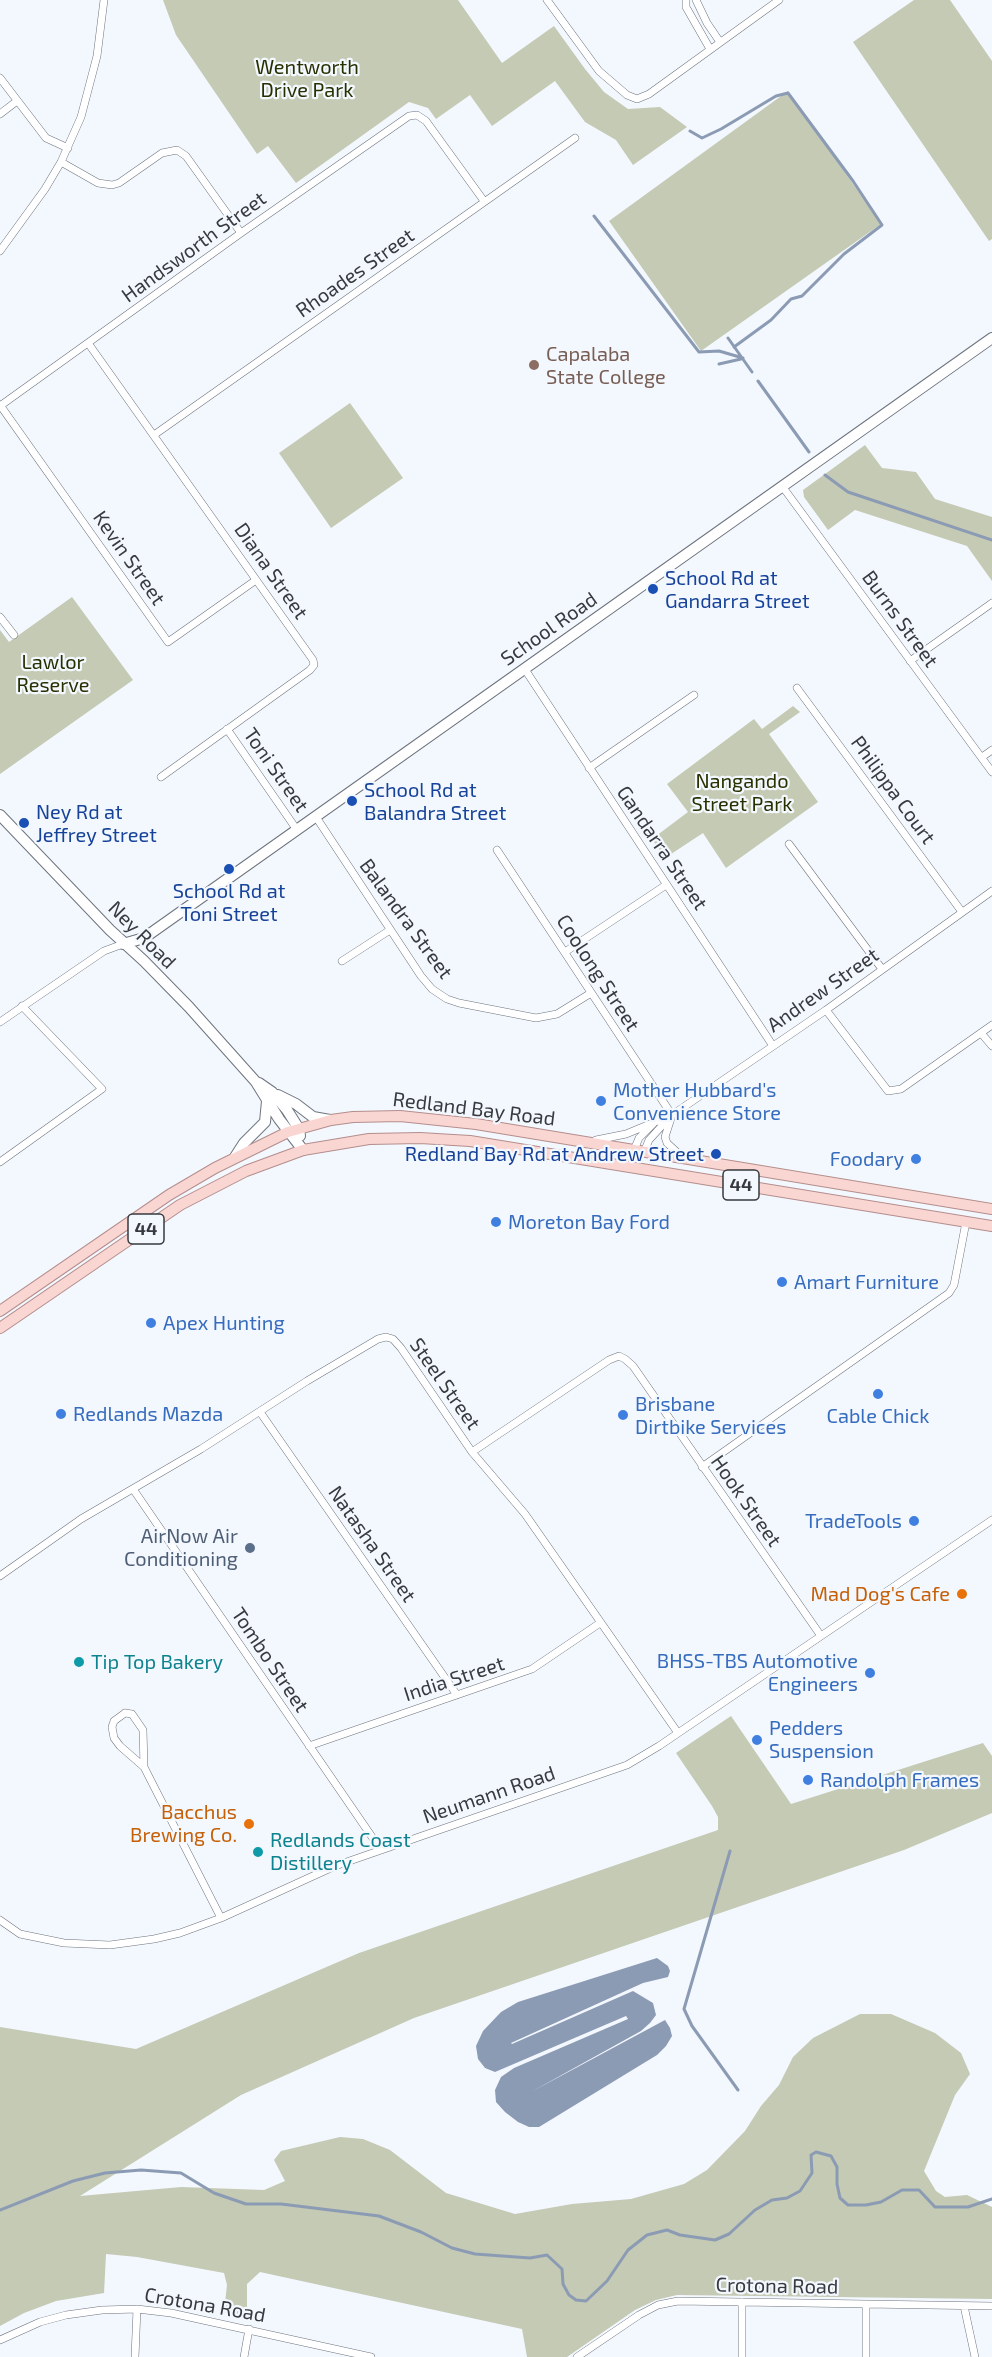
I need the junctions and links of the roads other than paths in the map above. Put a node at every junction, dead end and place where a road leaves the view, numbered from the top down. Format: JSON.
{"nodes":[{"id":1,"x":104,"y":0,"type":"edge"},
{"id":2,"x":547,"y":0,"type":"edge"},
{"id":3,"x":686,"y":0,"type":"edge"},
{"id":4,"x":696,"y":0,"type":"edge"},
{"id":5,"x":779,"y":0,"type":"edge"},
{"id":6,"x":720,"y":42,"type":"junction"},
{"id":7,"x":710,"y":50,"type":"junction"},
{"id":8,"x":0,"y":78,"type":"edge"},
{"id":9,"x":17,"y":101,"type":"junction"},
{"id":10,"x":0,"y":114,"type":"edge"},
{"id":11,"x":575,"y":138,"type":"dead end"},
{"id":12,"x":68,"y":148,"type":"junction"},
{"id":13,"x":61,"y":162,"type":"junction"},
{"id":14,"x":484,"y":201,"type":"junction"},
{"id":15,"x":241,"y":232,"type":"junction"},
{"id":16,"x":0,"y":251,"type":"edge"},
{"id":17,"x":992,"y":339,"type":"edge"},
{"id":18,"x":88,"y":343,"type":"junction"},
{"id":19,"x":0,"y":406,"type":"edge"},
{"id":20,"x":154,"y":435,"type":"junction"},
{"id":21,"x":783,"y":486,"type":"junction"},
{"id":22,"x":256,"y":580,"type":"junction"},
{"id":23,"x":992,"y":603,"type":"edge"},
{"id":24,"x":0,"y":617,"type":"edge"},
{"id":25,"x":14,"y":635,"type":"dead end"},
{"id":26,"x":910,"y":661,"type":"junction"},
{"id":27,"x":524,"y":668,"type":"junction"},
{"id":28,"x":797,"y":688,"type":"dead end"},
{"id":29,"x":694,"y":695,"type":"dead end"},
{"id":30,"x":227,"y":729,"type":"junction"},
{"id":31,"x":992,"y":750,"type":"edge"},
{"id":32,"x":982,"y":757,"type":"junction"},
{"id":33,"x":589,"y":768,"type":"junction"},
{"id":34,"x":992,"y":772,"type":"edge"},
{"id":35,"x":161,"y":777,"type":"dead end"},
{"id":36,"x":0,"y":815,"type":"edge"},
{"id":37,"x":316,"y":817,"type":"junction"},
{"id":38,"x":297,"y":830,"type":"junction"},
{"id":39,"x":789,"y":844,"type":"dead end"},
{"id":40,"x":497,"y":850,"type":"dead end"},
{"id":41,"x":666,"y":885,"type":"junction"},
{"id":42,"x":992,"y":891,"type":"edge"},
{"id":43,"x":962,"y":912,"type":"junction"},
{"id":44,"x":390,"y":930,"type":"junction"},
{"id":45,"x":123,"y":944,"type":"junction"},
{"id":46,"x":565,"y":952,"type":"junction"},
{"id":47,"x":342,"y":961,"type":"dead end"},
{"id":48,"x":882,"y":969,"type":"junction"},
{"id":49,"x":591,"y":993,"type":"junction"},
{"id":50,"x":22,"y":1006,"type":"junction"},
{"id":51,"x":826,"y":1010,"type":"junction"},
{"id":52,"x":0,"y":1022,"type":"edge"},
{"id":53,"x":992,"y":1024,"type":"edge"},
{"id":54,"x":981,"y":1033,"type":"junction"},
{"id":55,"x":773,"y":1046,"type":"junction"},
{"id":56,"x":992,"y":1047,"type":"edge"},
{"id":57,"x":269,"y":1096,"type":"junction"},
{"id":58,"x":672,"y":1114,"type":"junction"},
{"id":59,"x":331,"y":1120,"type":"junction"},
{"id":60,"x":656,"y":1122,"type":"junction"},
{"id":61,"x":294,"y":1131,"type":"junction"},
{"id":62,"x":580,"y":1141,"type":"junction"},
{"id":63,"x":303,"y":1150,"type":"junction"},
{"id":64,"x":639,"y":1151,"type":"junction"},
{"id":65,"x":235,"y":1157,"type":"junction"},
{"id":66,"x":683,"y":1158,"type":"junction"},
{"id":67,"x":0,"y":1162,"type":"edge"},
{"id":68,"x":635,"y":1168,"type":"junction"},
{"id":69,"x":992,"y":1209,"type":"edge"},
{"id":70,"x":966,"y":1222,"type":"junction"},
{"id":71,"x":992,"y":1226,"type":"edge"},
{"id":72,"x":0,"y":1311,"type":"edge"},
{"id":73,"x":0,"y":1328,"type":"edge"},
{"id":74,"x":260,"y":1412,"type":"junction"},
{"id":75,"x":472,"y":1452,"type":"junction"},
{"id":76,"x":702,"y":1467,"type":"junction"},
{"id":77,"x":133,"y":1488,"type":"junction"},
{"id":78,"x":992,"y":1520,"type":"edge"},
{"id":79,"x":0,"y":1576,"type":"edge"},
{"id":80,"x":600,"y":1623,"type":"junction"},
{"id":81,"x":821,"y":1636,"type":"junction"},
{"id":82,"x":457,"y":1695,"type":"junction"},
{"id":83,"x":678,"y":1733,"type":"junction"},
{"id":84,"x":309,"y":1746,"type":"junction"},
{"id":85,"x":144,"y":1767,"type":"junction"},
{"id":86,"x":381,"y":1850,"type":"junction"},
{"id":87,"x":221,"y":1918,"type":"junction"},
{"id":88,"x":0,"y":1920,"type":"edge"},
{"id":89,"x":742,"y":2302,"type":"junction"},
{"id":90,"x":866,"y":2304,"type":"junction"},
{"id":91,"x":964,"y":2306,"type":"junction"},
{"id":92,"x":992,"y":2306,"type":"edge"},
{"id":93,"x":137,"y":2309,"type":"junction"},
{"id":94,"x":249,"y":2329,"type":"junction"},
{"id":95,"x":0,"y":2340,"type":"edge"},
{"id":96,"x":135,"y":2357,"type":"edge"},
{"id":97,"x":244,"y":2357,"type":"edge"},
{"id":98,"x":371,"y":2357,"type":"edge"},
{"id":99,"x":577,"y":2357,"type":"edge"},
{"id":100,"x":742,"y":2357,"type":"edge"},
{"id":101,"x":866,"y":2357,"type":"edge"},
{"id":102,"x":975,"y":2357,"type":"edge"}],
"edges":[{"from":1,"to":12,"type":"street"},
{"from":2,"to":7,"type":"street"},
{"from":3,"to":7,"type":"street"},
{"from":4,"to":6,"type":"street"},
{"from":5,"to":6,"type":"street"},
{"from":6,"to":7,"type":"street"},
{"from":8,"to":9,"type":"street"},
{"from":9,"to":10,"type":"street"},
{"from":9,"to":12,"type":"street"},
{"from":11,"to":14,"type":"street","name":"Rhoades Street"},
{"from":12,"to":13,"type":"street"},
{"from":13,"to":15,"type":"street"},
{"from":13,"to":16,"type":"street"},
{"from":14,"to":15,"type":"street","name":"Handsworth Street"},
{"from":14,"to":20,"type":"street","name":"Rhoades Street"},
{"from":15,"to":18,"type":"street","name":"Handsworth Street"},
{"from":17,"to":21,"type":"street","name":"School Road"},
{"from":18,"to":19,"type":"street","name":"Handsworth Street"},
{"from":18,"to":20,"type":"street","name":"Diana Street"},
{"from":19,"to":22,"type":"street","name":"Kevin Street"},
{"from":20,"to":22,"type":"street","name":"Diana Street"},
{"from":21,"to":26,"type":"street","name":"Burns Street"},
{"from":21,"to":27,"type":"street","name":"School Road"},
{"from":22,"to":30,"type":"street","name":"Diana Street"},
{"from":23,"to":26,"type":"street"},
{"from":24,"to":25,"type":"street"},
{"from":26,"to":32,"type":"street","name":"Burns Street"},
{"from":27,"to":33,"type":"street","name":"Gandarra Street"},
{"from":27,"to":37,"type":"street","name":"School Road"},
{"from":28,"to":43,"type":"street","name":"Philippa Court"},
{"from":29,"to":33,"type":"street"},
{"from":30,"to":35,"type":"street","name":"Diana Street"},
{"from":30,"to":38,"type":"street","name":"Toni Street"},
{"from":31,"to":32,"type":"street"},
{"from":32,"to":34,"type":"street","name":"Burns Street"},
{"from":33,"to":41,"type":"street","name":"Gandarra Street"},
{"from":36,"to":45,"type":"street","name":"Ney Road"},
{"from":37,"to":38,"type":"street","name":"School Road"},
{"from":37,"to":44,"type":"street","name":"Balandra Street"},
{"from":38,"to":45,"type":"street","name":"School Road"},
{"from":39,"to":48,"type":"street"},
{"from":40,"to":46,"type":"street","name":"Coolong Street"},
{"from":41,"to":46,"type":"street"},
{"from":41,"to":55,"type":"street","name":"Gandarra Street"},
{"from":42,"to":43,"type":"street","name":"Andrew Street"},
{"from":43,"to":48,"type":"street","name":"Andrew Street"},
{"from":44,"to":47,"type":"street"},
{"from":44,"to":49,"type":"street","name":"Balandra Street"},
{"from":45,"to":50,"type":"street"},
{"from":45,"to":57,"type":"street","name":"Ney Road"},
{"from":46,"to":49,"type":"street","name":"Coolong Street"},
{"from":48,"to":51,"type":"street","name":"Andrew Street"},
{"from":49,"to":58,"type":"street","name":"Coolong Street"},
{"from":50,"to":52,"type":"street"},
{"from":50,"to":67,"type":"street"},
{"from":51,"to":54,"type":"street"},
{"from":51,"to":55,"type":"street","name":"Andrew Street"},
{"from":53,"to":54,"type":"street"},
{"from":54,"to":56,"type":"street"},
{"from":55,"to":58,"type":"street","name":"Andrew Street"},
{"from":57,"to":59,"type":"street"},
{"from":57,"to":61,"type":"street","name":"Ney Road"},
{"from":57,"to":65,"type":"street"},
{"from":58,"to":60,"type":"street","name":"Andrew Street"},
{"from":58,"to":64,"type":"street","name":"Andrew Street"},
{"from":58,"to":66,"type":"street"},
{"from":59,"to":61,"type":"main road","name":"Redland Bay Road","number":"44"},
{"from":59,"to":62,"type":"main road","name":"Redland Bay Road","number":"44"},
{"from":60,"to":62,"type":"street","name":"Andrew Street"},
{"from":60,"to":64,"type":"street","name":"Andrew Street"},
{"from":61,"to":63,"type":"street","name":"Ney Road"},
{"from":61,"to":65,"type":"main road","name":"Redland Bay Road","number":"44"},
{"from":62,"to":64,"type":"main road","name":"Redland Bay Road","number":"44"},
{"from":63,"to":68,"type":"main road","name":"Redland Bay Road","number":"44"},
{"from":63,"to":73,"type":"main road","name":"Redland Bay Road","number":"44"},
{"from":64,"to":66,"type":"main road","name":"Redland Bay Road","number":"44"},
{"from":64,"to":68,"type":"main road"},
{"from":65,"to":72,"type":"main road","name":"Redland Bay Road","number":"44"},
{"from":66,"to":69,"type":"main road","name":"Redland Bay Road","number":"44"},
{"from":68,"to":70,"type":"main road","name":"Redland Bay Road","number":"44"},
{"from":70,"to":71,"type":"main road","name":"Redland Bay Road","number":"44"},
{"from":70,"to":76,"type":"street"},
{"from":74,"to":75,"type":"street","name":"Steel Street"},
{"from":74,"to":77,"type":"street","name":"Steel Street"},
{"from":74,"to":82,"type":"street","name":"Natasha Street"},
{"from":75,"to":76,"type":"street","name":"Hook Street"},
{"from":75,"to":80,"type":"street","name":"Steel Street"},
{"from":76,"to":81,"type":"street","name":"Hook Street"},
{"from":77,"to":79,"type":"street","name":"Steel Street"},
{"from":77,"to":84,"type":"street","name":"Tombo Street"},
{"from":78,"to":81,"type":"street","name":"Neumann Road"},
{"from":80,"to":82,"type":"street","name":"India Street"},
{"from":80,"to":83,"type":"street","name":"Steel Street"},
{"from":81,"to":83,"type":"street","name":"Neumann Road"},
{"from":82,"to":84,"type":"street","name":"India Street"},
{"from":83,"to":86,"type":"street","name":"Neumann Road"},
{"from":84,"to":86,"type":"street","name":"Tombo Street"},
{"from":85,"to":85,"type":"street"},
{"from":85,"to":87,"type":"street"},
{"from":86,"to":87,"type":"street","name":"Neumann Road"},
{"from":87,"to":88,"type":"street","name":"Neumann Road"},
{"from":89,"to":90,"type":"street","name":"Crotona Road"},
{"from":89,"to":99,"type":"street","name":"Crotona Road"},
{"from":89,"to":100,"type":"street"},
{"from":90,"to":91,"type":"street","name":"Crotona Road"},
{"from":90,"to":101,"type":"street"},
{"from":91,"to":92,"type":"street","name":"Crotona Road"},
{"from":91,"to":102,"type":"street"},
{"from":93,"to":94,"type":"street","name":"Crotona Road"},
{"from":93,"to":95,"type":"street","name":"Crotona Road"},
{"from":93,"to":96,"type":"street"},
{"from":94,"to":97,"type":"street"},
{"from":94,"to":98,"type":"street","name":"Crotona Road"}]}
